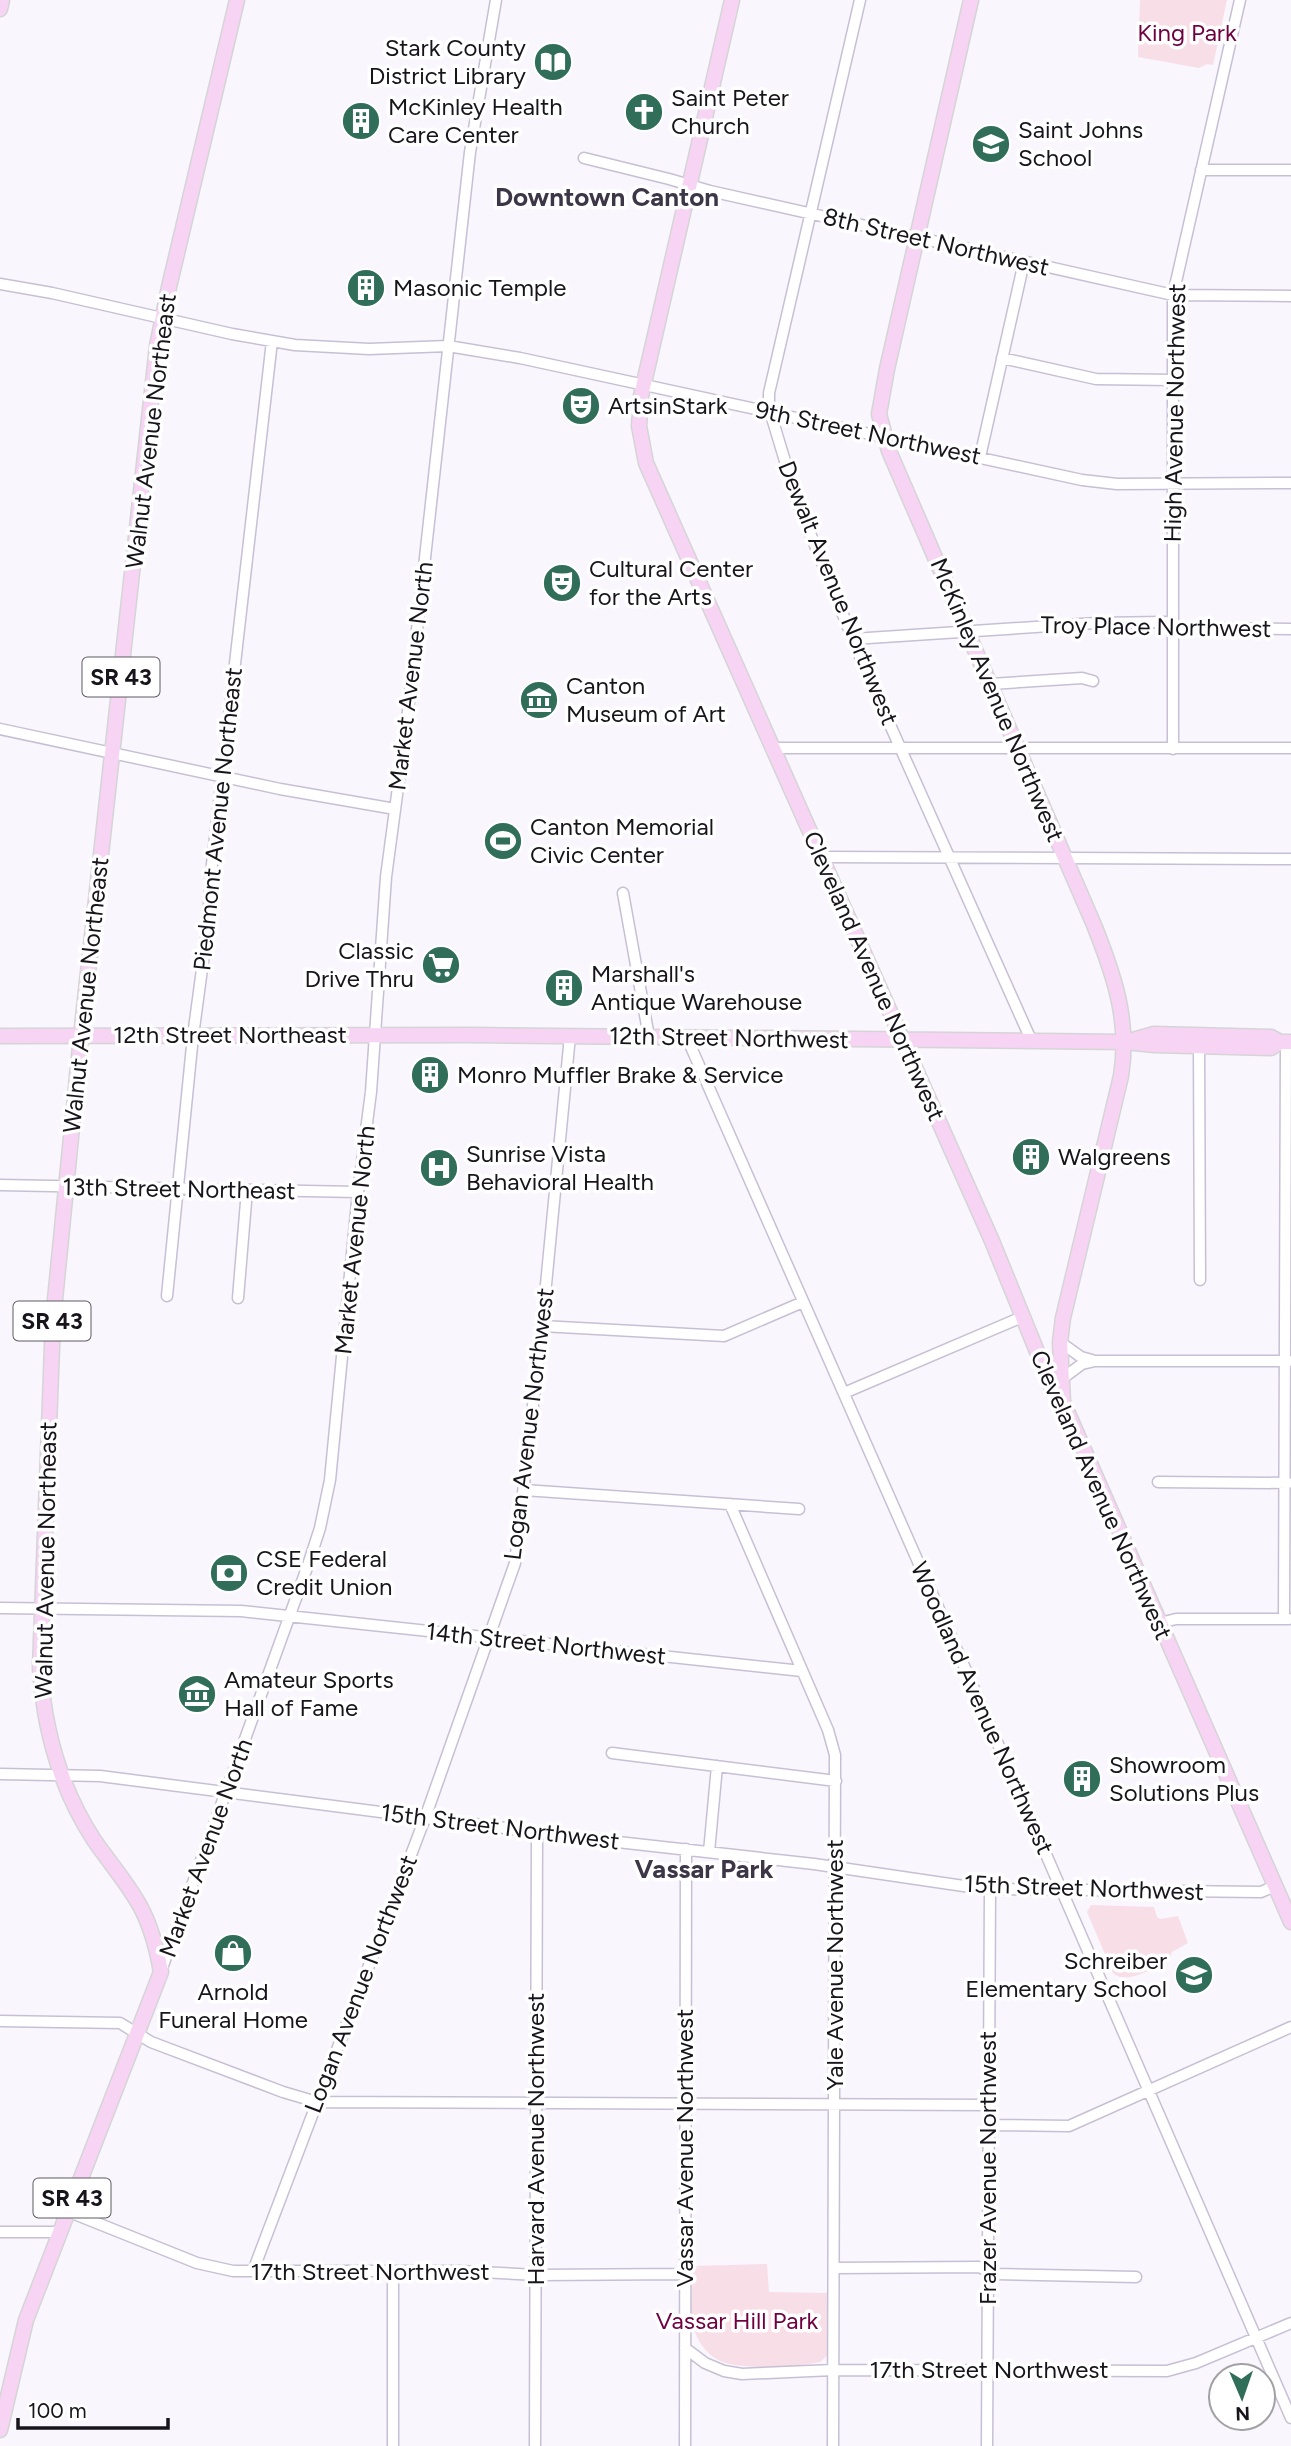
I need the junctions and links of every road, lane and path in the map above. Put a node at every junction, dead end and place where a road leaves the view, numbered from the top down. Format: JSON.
{"nodes":[{"id":1,"x":2,"y":0,"type":"edge"},
{"id":2,"x":237,"y":0,"type":"edge"},
{"id":3,"x":496,"y":0,"type":"edge"},
{"id":4,"x":732,"y":0,"type":"edge"},
{"id":5,"x":859,"y":0,"type":"edge"},
{"id":6,"x":971,"y":0,"type":"edge"},
{"id":7,"x":1240,"y":0,"type":"edge"},
{"id":8,"x":0,"y":9,"type":"edge"},
{"id":9,"x":584,"y":158,"type":"dead end"},
{"id":10,"x":1201,"y":170,"type":"junction"},
{"id":11,"x":1291,"y":170,"type":"edge"},
{"id":12,"x":689,"y":186,"type":"junction"},
{"id":13,"x":809,"y":214,"type":"junction"},
{"id":14,"x":917,"y":237,"type":"junction"},
{"id":15,"x":1024,"y":262,"type":"junction"},
{"id":16,"x":2,"y":285,"type":"edge"},
{"id":17,"x":1173,"y":295,"type":"junction"},
{"id":18,"x":1291,"y":296,"type":"edge"},
{"id":19,"x":162,"y":318,"type":"junction"},
{"id":20,"x":272,"y":341,"type":"junction"},
{"id":21,"x":448,"y":346,"type":"junction"},
{"id":22,"x":1002,"y":358,"type":"junction"},
{"id":23,"x":1173,"y":380,"type":"junction"},
{"id":24,"x":644,"y":383,"type":"junction"},
{"id":25,"x":771,"y":412,"type":"junction"},
{"id":26,"x":883,"y":436,"type":"junction"},
{"id":27,"x":980,"y":457,"type":"junction"},
{"id":28,"x":1172,"y":483,"type":"junction"},
{"id":29,"x":1291,"y":483,"type":"edge"},
{"id":30,"x":1172,"y":625,"type":"junction"},
{"id":31,"x":1291,"y":629,"type":"edge"},
{"id":32,"x":967,"y":630,"type":"junction"},
{"id":33,"x":853,"y":639,"type":"junction"},
{"id":34,"x":1093,"y":681,"type":"dead end"},
{"id":35,"x":991,"y":684,"type":"junction"},
{"id":36,"x":0,"y":729,"type":"edge"},
{"id":37,"x":772,"y":748,"type":"junction"},
{"id":38,"x":1291,"y":748,"type":"edge"},
{"id":39,"x":901,"y":749,"type":"junction"},
{"id":40,"x":1018,"y":749,"type":"junction"},
{"id":41,"x":1174,"y":749,"type":"junction"},
{"id":42,"x":113,"y":753,"type":"junction"},
{"id":43,"x":222,"y":777,"type":"junction"},
{"id":44,"x":395,"y":809,"type":"junction"},
{"id":45,"x":821,"y":858,"type":"junction"},
{"id":46,"x":950,"y":858,"type":"junction"},
{"id":47,"x":1066,"y":858,"type":"junction"},
{"id":48,"x":1291,"y":859,"type":"edge"},
{"id":49,"x":623,"y":893,"type":"dead end"},
{"id":50,"x":376,"y":1035,"type":"junction"},
{"id":51,"x":0,"y":1036,"type":"edge"},
{"id":52,"x":81,"y":1036,"type":"junction"},
{"id":53,"x":193,"y":1036,"type":"junction"},
{"id":54,"x":570,"y":1036,"type":"junction"},
{"id":55,"x":649,"y":1037,"type":"junction"},
{"id":56,"x":687,"y":1038,"type":"junction"},
{"id":57,"x":902,"y":1040,"type":"junction"},
{"id":58,"x":1032,"y":1042,"type":"junction"},
{"id":59,"x":1125,"y":1042,"type":"junction"},
{"id":60,"x":1286,"y":1042,"type":"edge"},
{"id":61,"x":1199,"y":1046,"type":"junction"},
{"id":62,"x":0,"y":1185,"type":"edge"},
{"id":63,"x":66,"y":1186,"type":"junction"},
{"id":64,"x":177,"y":1188,"type":"junction"},
{"id":65,"x":247,"y":1190,"type":"junction"},
{"id":66,"x":358,"y":1192,"type":"junction"},
{"id":67,"x":1200,"y":1280,"type":"dead end"},
{"id":68,"x":167,"y":1296,"type":"dead end"},
{"id":69,"x":238,"y":1298,"type":"dead end"},
{"id":70,"x":803,"y":1302,"type":"junction"},
{"id":71,"x":1022,"y":1317,"type":"junction"},
{"id":72,"x":542,"y":1326,"type":"junction"},
{"id":73,"x":1060,"y":1342,"type":"junction"},
{"id":74,"x":1095,"y":1361,"type":"junction"},
{"id":75,"x":1288,"y":1361,"type":"edge"},
{"id":76,"x":1063,"y":1378,"type":"junction"},
{"id":77,"x":844,"y":1393,"type":"junction"},
{"id":78,"x":1063,"y":1402,"type":"junction"},
{"id":79,"x":1158,"y":1482,"type":"dead end"},
{"id":80,"x":1287,"y":1483,"type":"edge"},
{"id":81,"x":524,"y":1490,"type":"junction"},
{"id":82,"x":730,"y":1504,"type":"junction"},
{"id":83,"x":799,"y":1509,"type":"dead end"},
{"id":84,"x":0,"y":1608,"type":"edge"},
{"id":85,"x":41,"y":1608,"type":"junction"},
{"id":86,"x":290,"y":1615,"type":"junction"},
{"id":87,"x":1288,"y":1619,"type":"edge"},
{"id":88,"x":1160,"y":1623,"type":"junction"},
{"id":89,"x":489,"y":1639,"type":"junction"},
{"id":90,"x":802,"y":1671,"type":"junction"},
{"id":91,"x":612,"y":1753,"type":"dead end"},
{"id":92,"x":717,"y":1766,"type":"junction"},
{"id":93,"x":0,"y":1774,"type":"edge"},
{"id":94,"x":60,"y":1774,"type":"junction"},
{"id":95,"x":836,"y":1781,"type":"junction"},
{"id":96,"x":226,"y":1793,"type":"junction"},
{"id":97,"x":425,"y":1818,"type":"junction"},
{"id":98,"x":537,"y":1832,"type":"junction"},
{"id":99,"x":686,"y":1849,"type":"junction"},
{"id":100,"x":709,"y":1852,"type":"junction"},
{"id":101,"x":835,"y":1867,"type":"junction"},
{"id":102,"x":1275,"y":1886,"type":"junction"},
{"id":103,"x":990,"y":1889,"type":"junction"},
{"id":104,"x":1062,"y":1891,"type":"junction"},
{"id":105,"x":1291,"y":1922,"type":"edge"},
{"id":106,"x":161,"y":1972,"type":"junction"},
{"id":107,"x":0,"y":2021,"type":"edge"},
{"id":108,"x":1291,"y":2027,"type":"edge"},
{"id":109,"x":138,"y":2034,"type":"junction"},
{"id":110,"x":1148,"y":2091,"type":"junction"},
{"id":111,"x":317,"y":2102,"type":"junction"},
{"id":112,"x":536,"y":2103,"type":"junction"},
{"id":113,"x":686,"y":2103,"type":"junction"},
{"id":114,"x":835,"y":2104,"type":"junction"},
{"id":115,"x":988,"y":2105,"type":"junction"},
{"id":116,"x":988,"y":2125,"type":"junction"},
{"id":117,"x":67,"y":2211,"type":"junction"},
{"id":118,"x":0,"y":2232,"type":"edge"},
{"id":119,"x":59,"y":2232,"type":"junction"},
{"id":120,"x":834,"y":2268,"type":"junction"},
{"id":121,"x":253,"y":2271,"type":"junction"},
{"id":122,"x":393,"y":2271,"type":"junction"},
{"id":123,"x":988,"y":2271,"type":"junction"},
{"id":124,"x":684,"y":2274,"type":"junction"},
{"id":125,"x":536,"y":2275,"type":"junction"},
{"id":126,"x":1136,"y":2277,"type":"dead end"},
{"id":127,"x":1291,"y":2323,"type":"edge"},
{"id":128,"x":1256,"y":2338,"type":"junction"},
{"id":129,"x":685,"y":2348,"type":"junction"},
{"id":130,"x":988,"y":2369,"type":"junction"},
{"id":131,"x":834,"y":2370,"type":"junction"},
{"id":132,"x":1291,"y":2418,"type":"edge"},
{"id":133,"x":0,"y":2430,"type":"edge"},
{"id":134,"x":393,"y":2446,"type":"edge"},
{"id":135,"x":536,"y":2446,"type":"edge"},
{"id":136,"x":685,"y":2446,"type":"edge"},
{"id":137,"x":833,"y":2446,"type":"edge"},
{"id":138,"x":987,"y":2446,"type":"edge"}],
"edges":[{"from":1,"to":8,"type":"main road"},
{"from":2,"to":19,"type":"main road","name":"Walnut Avenue Northeast","number":"SR 43"},
{"from":3,"to":21,"type":"street","name":"Market Avenue North"},
{"from":4,"to":12,"type":"main road","name":"Cleveland Avenue Northwest"},
{"from":5,"to":13,"type":"street","name":"Dewalt Avenue Northwest"},
{"from":6,"to":14,"type":"main road","name":"McKinley Avenue Northwest"},
{"from":7,"to":10,"type":"street","name":"High Avenue Northwest"},
{"from":9,"to":12,"type":"street","name":"8th Street Northwest"},
{"from":10,"to":11,"type":"street"},
{"from":10,"to":17,"type":"street","name":"High Avenue Northwest"},
{"from":12,"to":13,"type":"street","name":"8th Street Northwest"},
{"from":12,"to":24,"type":"main road","name":"Cleveland Avenue Northwest"},
{"from":13,"to":14,"type":"street","name":"8th Street Northwest"},
{"from":13,"to":25,"type":"street","name":"Dewalt Avenue Northwest"},
{"from":14,"to":15,"type":"street","name":"8th Street Northwest"},
{"from":14,"to":26,"type":"main road","name":"McKinley Avenue Northwest"},
{"from":15,"to":17,"type":"street","name":"8th Street Northwest"},
{"from":15,"to":22,"type":"street"},
{"from":16,"to":19,"type":"street","name":"9th Street Northwest"},
{"from":17,"to":18,"type":"street","name":"8th Street Northwest"},
{"from":17,"to":23,"type":"street","name":"High Avenue Northwest"},
{"from":19,"to":20,"type":"street","name":"9th Street Northwest"},
{"from":19,"to":42,"type":"main road","name":"Walnut Avenue Northeast","number":"SR 43"},
{"from":20,"to":21,"type":"street","name":"9th Street Northwest"},
{"from":20,"to":43,"type":"street","name":"Piedmont Avenue Northeast"},
{"from":21,"to":24,"type":"street","name":"9th Street Northwest"},
{"from":21,"to":44,"type":"street","name":"Market Avenue North"},
{"from":22,"to":23,"type":"street"},
{"from":22,"to":27,"type":"street"},
{"from":23,"to":28,"type":"street","name":"High Avenue Northwest"},
{"from":24,"to":25,"type":"street","name":"9th Street Northwest"},
{"from":24,"to":37,"type":"main road","name":"Cleveland Avenue Northwest"},
{"from":25,"to":26,"type":"street","name":"9th Street Northwest"},
{"from":25,"to":33,"type":"street","name":"Dewalt Avenue Northwest"},
{"from":26,"to":27,"type":"street","name":"9th Street Northwest"},
{"from":26,"to":32,"type":"main road","name":"McKinley Avenue Northwest"},
{"from":27,"to":28,"type":"street","name":"9th Street Northwest"},
{"from":28,"to":29,"type":"street","name":"9th Street Northwest"},
{"from":28,"to":30,"type":"street","name":"High Avenue Northwest"},
{"from":30,"to":31,"type":"street","name":"Troy Place Northwest"},
{"from":30,"to":32,"type":"street","name":"Troy Place Northwest"},
{"from":30,"to":41,"type":"street","name":"High Avenue Northwest"},
{"from":32,"to":33,"type":"street","name":"Troy Place Northwest"},
{"from":32,"to":35,"type":"main road","name":"McKinley Avenue Northwest"},
{"from":33,"to":39,"type":"street","name":"Dewalt Avenue Northwest"},
{"from":34,"to":35,"type":"street"},
{"from":35,"to":40,"type":"main road","name":"McKinley Avenue Northwest"},
{"from":36,"to":42,"type":"street"},
{"from":37,"to":39,"type":"street"},
{"from":37,"to":45,"type":"main road","name":"Cleveland Avenue Northwest"},
{"from":38,"to":41,"type":"street"},
{"from":39,"to":40,"type":"street"},
{"from":39,"to":46,"type":"street","name":"Dewalt Avenue Northwest"},
{"from":40,"to":41,"type":"street"},
{"from":40,"to":47,"type":"main road","name":"McKinley Avenue Northwest"},
{"from":42,"to":43,"type":"street"},
{"from":42,"to":52,"type":"main road","name":"Walnut Avenue Northeast","number":"SR 43"},
{"from":43,"to":44,"type":"street"},
{"from":43,"to":53,"type":"street","name":"Piedmont Avenue Northeast"},
{"from":44,"to":50,"type":"street","name":"Market Avenue North"},
{"from":45,"to":46,"type":"street"},
{"from":45,"to":57,"type":"main road","name":"Cleveland Avenue Northwest"},
{"from":46,"to":47,"type":"street"},
{"from":46,"to":58,"type":"street","name":"Dewalt Avenue Northwest"},
{"from":47,"to":48,"type":"street"},
{"from":47,"to":59,"type":"main road","name":"McKinley Avenue Northwest"},
{"from":49,"to":55,"type":"street"},
{"from":50,"to":53,"type":"main road","name":"12th Street Northeast"},
{"from":50,"to":54,"type":"main road","name":"12th Street Northwest"},
{"from":50,"to":66,"type":"street","name":"Market Avenue North"},
{"from":51,"to":52,"type":"main road","name":"12th Street Northeast"},
{"from":52,"to":53,"type":"main road","name":"12th Street Northeast"},
{"from":52,"to":63,"type":"main road","name":"Walnut Avenue Northeast","number":"SR 43"},
{"from":53,"to":64,"type":"street","name":"Piedmont Avenue Northeast"},
{"from":54,"to":55,"type":"main road","name":"12th Street Northwest"},
{"from":54,"to":72,"type":"street","name":"Logan Avenue Northwest"},
{"from":55,"to":56,"type":"main road","name":"12th Street Northwest"},
{"from":56,"to":57,"type":"main road","name":"12th Street Northwest"},
{"from":56,"to":70,"type":"street","name":"Woodland Avenue Northwest"},
{"from":57,"to":58,"type":"main road","name":"12th Street Northwest"},
{"from":57,"to":71,"type":"main road","name":"Cleveland Avenue Northwest"},
{"from":58,"to":59,"type":"main road","name":"12th Street Northwest"},
{"from":59,"to":60,"type":"main road","name":"12th Street Northwest"},
{"from":59,"to":61,"type":"main road","name":"12th Street Northwest"},
{"from":59,"to":73,"type":"main road","name":"McKinley Avenue Northwest"},
{"from":60,"to":61,"type":"main road","name":"12th Street Northwest"},
{"from":60,"to":75,"type":"street"},
{"from":61,"to":67,"type":"street"},
{"from":62,"to":63,"type":"street","name":"13th Street Northeast"},
{"from":63,"to":64,"type":"street","name":"13th Street Northeast"},
{"from":63,"to":85,"type":"main road","name":"Walnut Avenue Northeast","number":"SR 43"},
{"from":64,"to":65,"type":"street","name":"13th Street Northeast"},
{"from":64,"to":68,"type":"street","name":"Piedmont Avenue Northeast"},
{"from":65,"to":66,"type":"street","name":"13th Street Northeast"},
{"from":65,"to":69,"type":"street"},
{"from":66,"to":86,"type":"street","name":"Market Avenue North"},
{"from":70,"to":72,"type":"street"},
{"from":70,"to":77,"type":"street","name":"Woodland Avenue Northwest"},
{"from":71,"to":77,"type":"street"},
{"from":71,"to":78,"type":"main road","name":"Cleveland Avenue Northwest"},
{"from":72,"to":81,"type":"street","name":"Logan Avenue Northwest"},
{"from":73,"to":74,"type":"street"},
{"from":73,"to":76,"type":"main road","name":"McKinley Avenue Northwest"},
{"from":74,"to":75,"type":"street"},
{"from":74,"to":76,"type":"street"},
{"from":75,"to":80,"type":"street"},
{"from":76,"to":78,"type":"main road","name":"McKinley Avenue Northwest"},
{"from":77,"to":104,"type":"street","name":"Woodland Avenue Northwest"},
{"from":78,"to":88,"type":"main road","name":"Cleveland Avenue Northwest"},
{"from":79,"to":80,"type":"street"},
{"from":80,"to":87,"type":"street"},
{"from":81,"to":82,"type":"street"},
{"from":81,"to":89,"type":"street","name":"Logan Avenue Northwest"},
{"from":82,"to":83,"type":"street"},
{"from":82,"to":90,"type":"street","name":"Yale Avenue Northwest"},
{"from":84,"to":85,"type":"street","name":"14th Street Northwest"},
{"from":85,"to":86,"type":"street","name":"14th Street Northwest"},
{"from":85,"to":94,"type":"main road","name":"Walnut Avenue Northeast","number":"SR 43"},
{"from":86,"to":89,"type":"street","name":"14th Street Northwest"},
{"from":86,"to":96,"type":"street","name":"Market Avenue North"},
{"from":87,"to":88,"type":"street"},
{"from":88,"to":102,"type":"main road","name":"Cleveland Avenue Northwest"},
{"from":89,"to":90,"type":"street","name":"14th Street Northwest"},
{"from":89,"to":97,"type":"street","name":"Logan Avenue Northwest"},
{"from":90,"to":95,"type":"street","name":"Yale Avenue Northwest"},
{"from":91,"to":92,"type":"street"},
{"from":92,"to":95,"type":"street"},
{"from":92,"to":100,"type":"street"},
{"from":93,"to":94,"type":"street","name":"15th Street Northwest"},
{"from":94,"to":96,"type":"street","name":"15th Street Northwest"},
{"from":94,"to":106,"type":"main road","name":"Walnut Avenue Northeast","number":"SR 43"},
{"from":95,"to":101,"type":"street","name":"Yale Avenue Northwest"},
{"from":96,"to":97,"type":"street","name":"15th Street Northwest"},
{"from":96,"to":106,"type":"street","name":"Market Avenue North"},
{"from":97,"to":98,"type":"street","name":"15th Street Northwest"},
{"from":97,"to":111,"type":"street","name":"Logan Avenue Northwest"},
{"from":98,"to":99,"type":"street","name":"15th Street Northwest"},
{"from":98,"to":112,"type":"street","name":"Harvard Avenue Northwest"},
{"from":99,"to":100,"type":"street","name":"15th Street Northwest"},
{"from":99,"to":113,"type":"street","name":"Vassar Avenue Northwest"},
{"from":100,"to":101,"type":"street","name":"15th Street Northwest"},
{"from":101,"to":103,"type":"street","name":"15th Street Northwest"},
{"from":101,"to":114,"type":"street","name":"Yale Avenue Northwest"},
{"from":102,"to":104,"type":"street","name":"15th Street Northwest"},
{"from":102,"to":105,"type":"main road","name":"Cleveland Avenue Northwest"},
{"from":103,"to":104,"type":"street","name":"15th Street Northwest"},
{"from":103,"to":115,"type":"street","name":"Frazer Avenue Northwest"},
{"from":104,"to":110,"type":"street","name":"Woodland Avenue Northwest"},
{"from":106,"to":109,"type":"main road","name":"Market Avenue North","number":"SR 43"},
{"from":107,"to":109,"type":"street"},
{"from":108,"to":110,"type":"street"},
{"from":109,"to":111,"type":"street"},
{"from":109,"to":117,"type":"main road","name":"Market Avenue North","number":"SR 43"},
{"from":110,"to":116,"type":"street"},
{"from":110,"to":128,"type":"street","name":"Woodland Avenue Northwest"},
{"from":111,"to":112,"type":"street"},
{"from":111,"to":121,"type":"street","name":"Logan Avenue Northwest"},
{"from":112,"to":113,"type":"street"},
{"from":112,"to":125,"type":"street","name":"Harvard Avenue Northwest"},
{"from":113,"to":114,"type":"street"},
{"from":113,"to":124,"type":"street","name":"Vassar Avenue Northwest"},
{"from":114,"to":115,"type":"street"},
{"from":114,"to":120,"type":"street","name":"Yale Avenue Northwest"},
{"from":115,"to":116,"type":"street","name":"Frazer Avenue Northwest"},
{"from":116,"to":123,"type":"street","name":"Frazer Avenue Northwest"},
{"from":117,"to":119,"type":"main road","name":"Market Avenue North","number":"SR 43"},
{"from":117,"to":121,"type":"street","name":"17th Street Northwest"},
{"from":118,"to":119,"type":"street"},
{"from":119,"to":133,"type":"main road","name":"Market Avenue North","number":"SR 43"},
{"from":120,"to":123,"type":"street"},
{"from":120,"to":131,"type":"street","name":"Yale Avenue Northwest"},
{"from":121,"to":122,"type":"street","name":"17th Street Northwest"},
{"from":122,"to":125,"type":"street","name":"17th Street Northwest"},
{"from":122,"to":134,"type":"street"},
{"from":123,"to":126,"type":"street"},
{"from":123,"to":130,"type":"street","name":"Frazer Avenue Northwest"},
{"from":124,"to":125,"type":"street","name":"17th Street Northwest"},
{"from":124,"to":129,"type":"street","name":"Vassar Avenue Northwest"},
{"from":125,"to":135,"type":"street","name":"Harvard Avenue Northwest"},
{"from":127,"to":128,"type":"street","name":"17th Street Northwest"},
{"from":128,"to":130,"type":"street","name":"17th Street Northwest"},
{"from":128,"to":132,"type":"street","name":"Woodland Avenue Northwest"},
{"from":129,"to":131,"type":"street","name":"17th Street Northwest"},
{"from":129,"to":136,"type":"street","name":"Vassar Avenue Northwest"},
{"from":130,"to":131,"type":"street","name":"17th Street Northwest"},
{"from":130,"to":138,"type":"street","name":"Frazer Avenue Northwest"},
{"from":131,"to":137,"type":"street","name":"Yale Avenue Northwest"}]}
